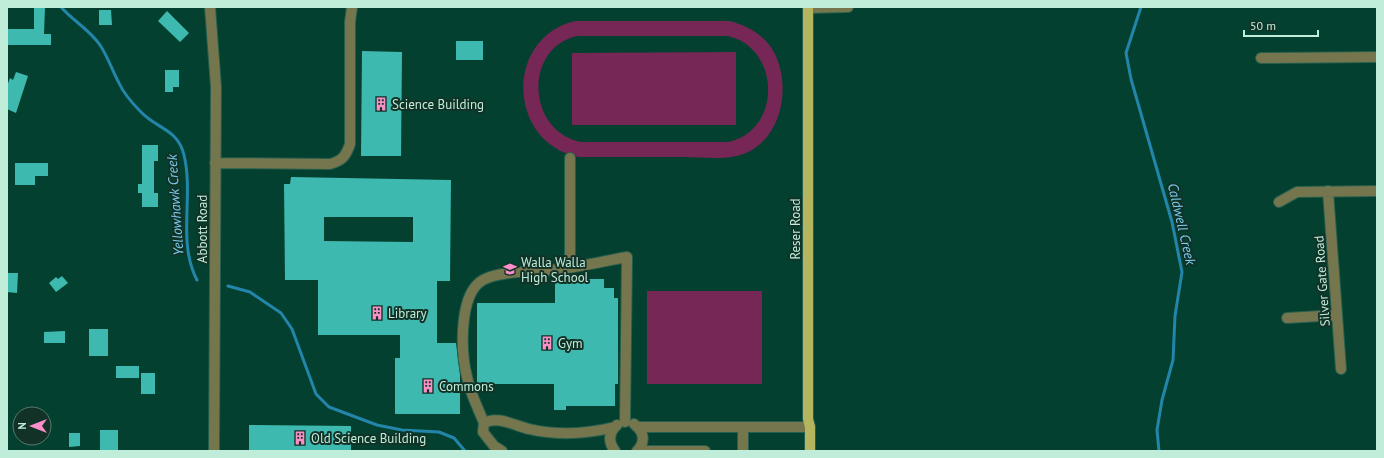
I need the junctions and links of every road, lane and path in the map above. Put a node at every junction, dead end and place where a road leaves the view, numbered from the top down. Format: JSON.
{"nodes":[{"id":1,"x":210,"y":7,"type":"edge"},
{"id":2,"x":352,"y":7,"type":"edge"},
{"id":3,"x":807,"y":7,"type":"edge"},
{"id":4,"x":848,"y":7,"type":"edge"},
{"id":5,"x":1377,"y":57,"type":"edge"},
{"id":6,"x":1260,"y":58,"type":"dead end"},
{"id":7,"x":570,"y":158,"type":"dead end"},
{"id":8,"x":215,"y":163,"type":"junction"},
{"id":9,"x":1328,"y":191,"type":"junction"},
{"id":10,"x":1377,"y":191,"type":"edge"},
{"id":11,"x":1278,"y":202,"type":"dead end"},
{"id":12,"x":570,"y":267,"type":"junction"},
{"id":13,"x":1337,"y":315,"type":"junction"},
{"id":14,"x":1287,"y":318,"type":"dead end"},
{"id":15,"x":1341,"y":369,"type":"dead end"},
{"id":16,"x":625,"y":422,"type":"junction"},
{"id":17,"x":484,"y":423,"type":"junction"},
{"id":18,"x":615,"y":427,"type":"junction"},
{"id":19,"x":637,"y":427,"type":"junction"},
{"id":20,"x":743,"y":427,"type":"junction"},
{"id":21,"x":810,"y":427,"type":"junction"},
{"id":22,"x":214,"y":451,"type":"edge"},
{"id":23,"x":502,"y":451,"type":"edge"},
{"id":24,"x":615,"y":451,"type":"edge"},
{"id":25,"x":638,"y":451,"type":"edge"},
{"id":26,"x":705,"y":451,"type":"edge"},
{"id":27,"x":743,"y":451,"type":"edge"},
{"id":28,"x":810,"y":451,"type":"edge"}],
"edges":[{"from":1,"to":8,"type":"street","name":"Abbott Road"},
{"from":2,"to":8,"type":"street"},
{"from":3,"to":4,"type":"street"},
{"from":3,"to":21,"type":"main road","name":"Reser Road"},
{"from":5,"to":6,"type":"street"},
{"from":7,"to":12,"type":"street"},
{"from":8,"to":22,"type":"street","name":"Abbott Road"},
{"from":9,"to":10,"type":"street"},
{"from":9,"to":11,"type":"street"},
{"from":9,"to":13,"type":"street","name":"Silver Gate Road"},
{"from":12,"to":16,"type":"street"},
{"from":12,"to":17,"type":"street"},
{"from":13,"to":14,"type":"street"},
{"from":13,"to":15,"type":"street","name":"Silver Gate Road"},
{"from":16,"to":18,"type":"street"},
{"from":16,"to":19,"type":"street"},
{"from":17,"to":18,"type":"street"},
{"from":17,"to":23,"type":"street"},
{"from":18,"to":24,"type":"street"},
{"from":19,"to":20,"type":"street"},
{"from":19,"to":25,"type":"street"},
{"from":20,"to":21,"type":"street"},
{"from":20,"to":27,"type":"street"},
{"from":21,"to":28,"type":"main road","name":"Reser Road"},
{"from":25,"to":26,"type":"street"}]}
